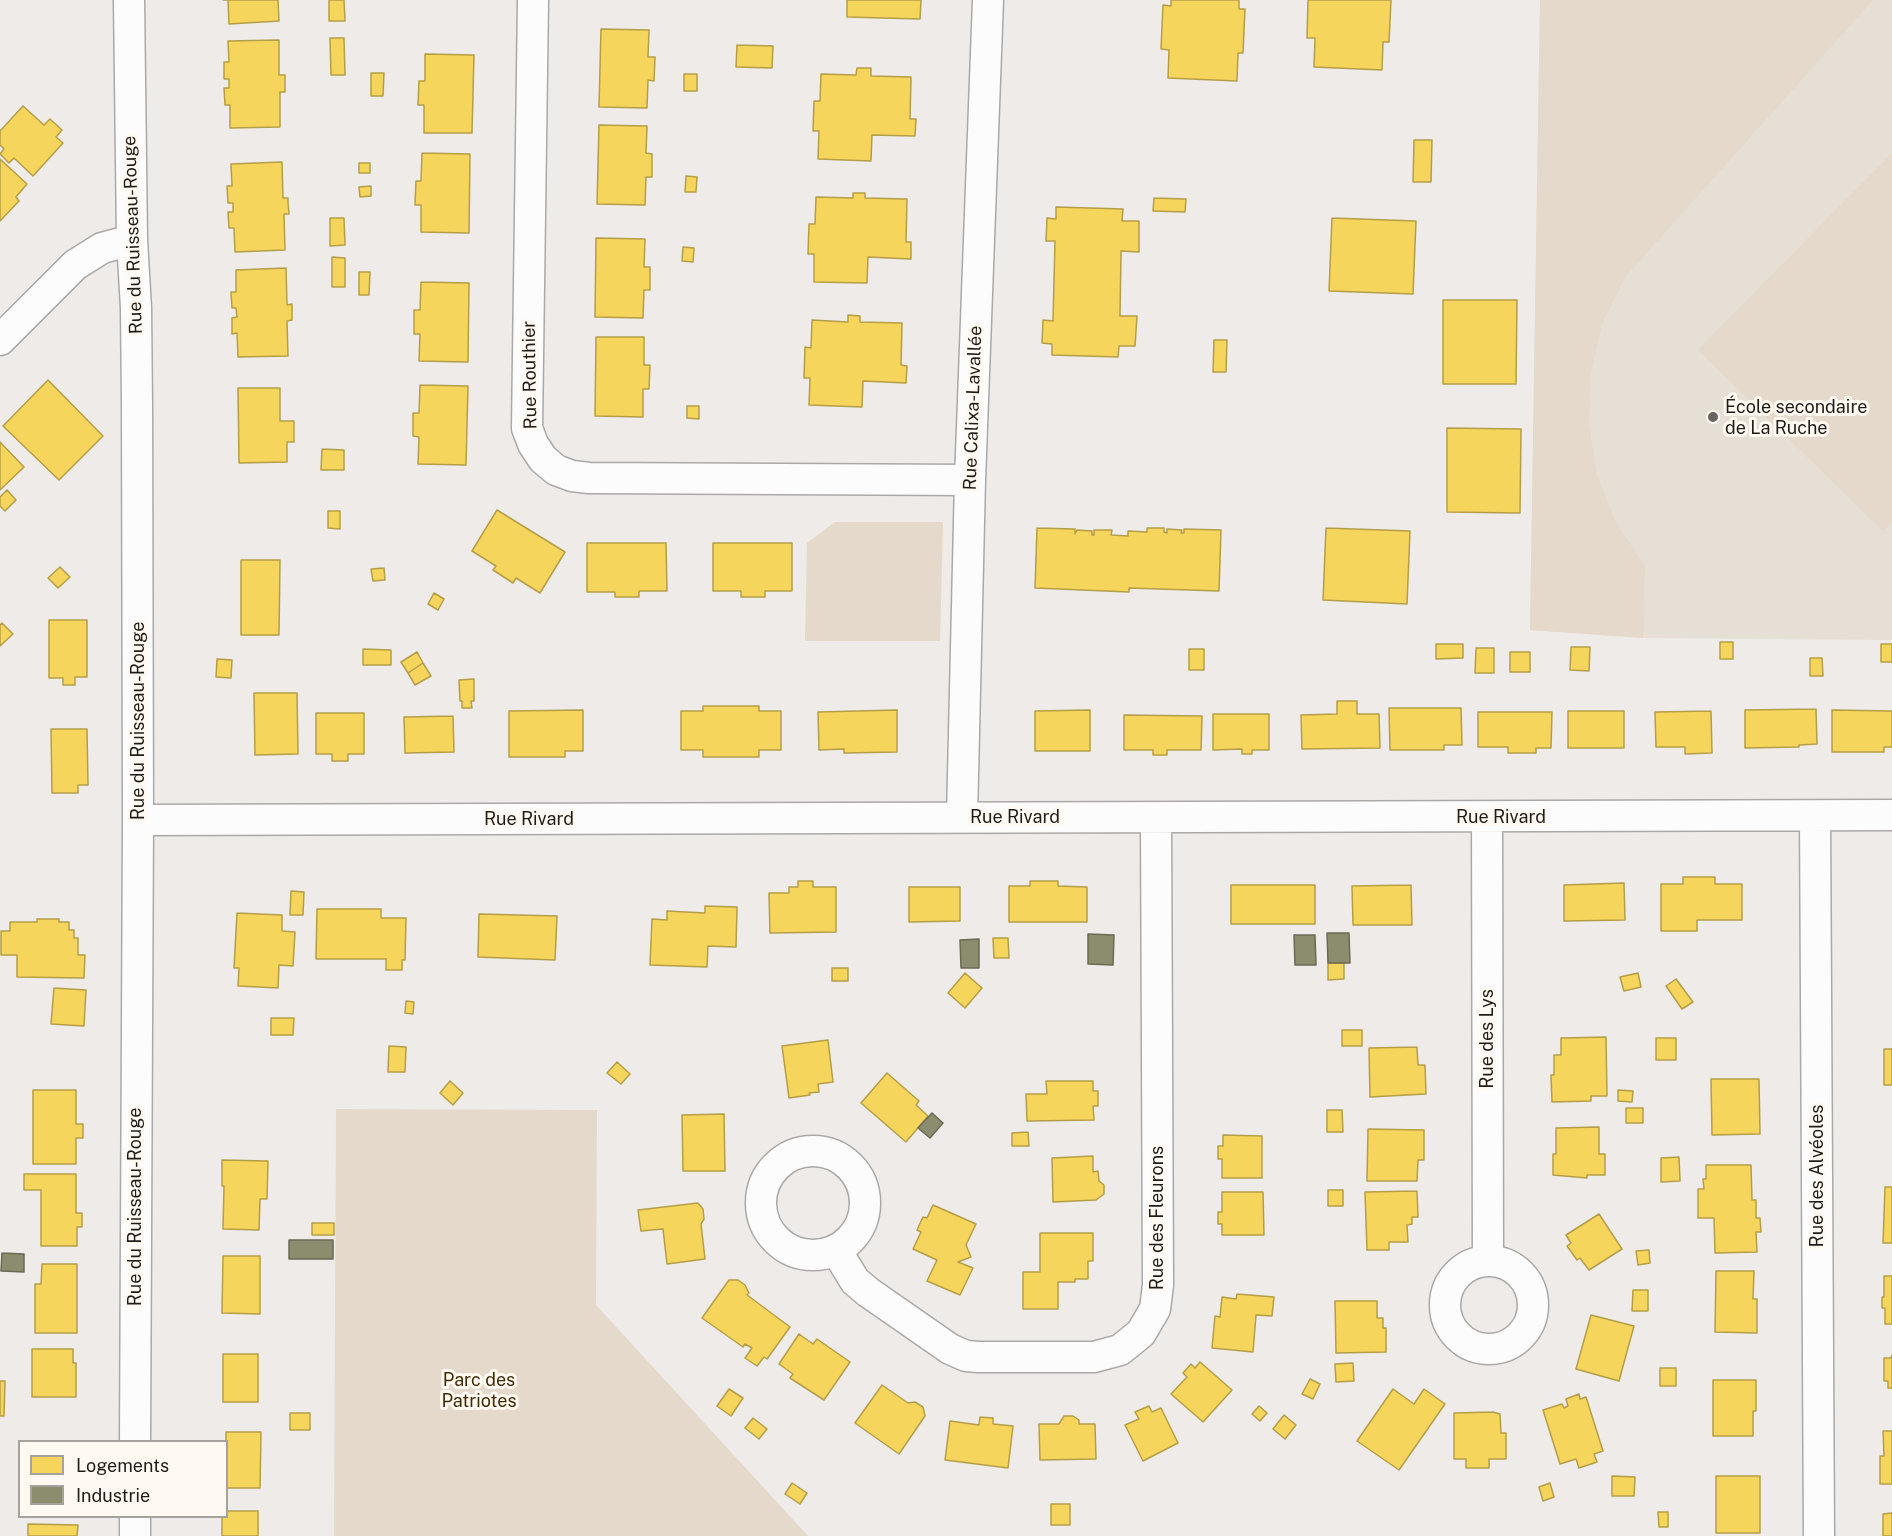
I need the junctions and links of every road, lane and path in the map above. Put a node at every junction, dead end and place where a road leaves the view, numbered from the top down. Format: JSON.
{"nodes":[{"id":1,"x":129,"y":0,"type":"edge"},
{"id":2,"x":534,"y":0,"type":"edge"},
{"id":3,"x":988,"y":0,"type":"edge"},
{"id":4,"x":132,"y":240,"type":"junction"},
{"id":5,"x":0,"y":340,"type":"edge"},
{"id":6,"x":970,"y":480,"type":"junction"},
{"id":7,"x":1892,"y":815,"type":"edge"},
{"id":8,"x":1815,"y":816,"type":"junction"},
{"id":9,"x":962,"y":817,"type":"junction"},
{"id":10,"x":1487,"y":817,"type":"junction"},
{"id":11,"x":1155,"y":818,"type":"junction"},
{"id":12,"x":138,"y":820,"type":"junction"},
{"id":13,"x":836,"y":1250,"type":"dead end"},
{"id":14,"x":1488,"y":1261,"type":"dead end"},
{"id":15,"x":135,"y":1440,"type":"edge"},
{"id":16,"x":135,"y":1518,"type":"edge"},
{"id":17,"x":135,"y":1536,"type":"edge"},
{"id":18,"x":1819,"y":1536,"type":"edge"}],
"edges":[{"from":1,"to":4,"type":"street","name":"Rue du Ruisseau-Rouge"},
{"from":2,"to":6,"type":"street","name":"Rue Routhier"},
{"from":3,"to":6,"type":"street","name":"Rue Calixa-Lavallée"},
{"from":4,"to":5,"type":"street"},
{"from":4,"to":12,"type":"street","name":"Rue du Ruisseau-Rouge"},
{"from":6,"to":9,"type":"street","name":"Rue Calixa-Lavallée"},
{"from":7,"to":8,"type":"street","name":"Rue Rivard"},
{"from":8,"to":10,"type":"street","name":"Rue Rivard"},
{"from":8,"to":18,"type":"street","name":"Rue des Alvéoles"},
{"from":9,"to":11,"type":"street","name":"Rue Rivard"},
{"from":9,"to":12,"type":"street","name":"Rue Rivard"},
{"from":10,"to":11,"type":"street","name":"Rue Rivard"},
{"from":10,"to":14,"type":"street","name":"Rue des Lys"},
{"from":11,"to":13,"type":"street","name":"Rue des Fleurons"},
{"from":12,"to":15,"type":"street","name":"Rue du Ruisseau-Rouge"},
{"from":16,"to":17,"type":"street"}]}
